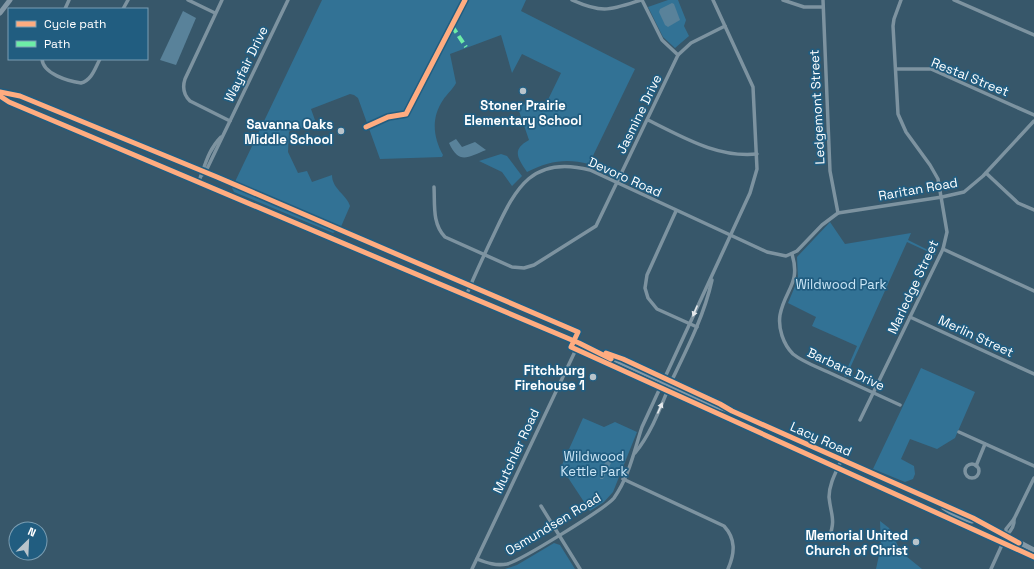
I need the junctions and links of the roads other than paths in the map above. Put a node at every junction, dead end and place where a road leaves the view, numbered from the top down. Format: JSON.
{"nodes":[{"id":1,"x":10,"y":0,"type":"edge"},
{"id":2,"x":188,"y":0,"type":"edge"},
{"id":3,"x":222,"y":0,"type":"edge"},
{"id":4,"x":288,"y":0,"type":"edge"},
{"id":5,"x":572,"y":0,"type":"edge"},
{"id":6,"x":641,"y":0,"type":"edge"},
{"id":7,"x":713,"y":0,"type":"edge"},
{"id":8,"x":783,"y":0,"type":"edge"},
{"id":9,"x":823,"y":0,"type":"edge"},
{"id":10,"x":901,"y":0,"type":"edge"},
{"id":11,"x":954,"y":0,"type":"edge"},
{"id":12,"x":823,"y":7,"type":"junction"},
{"id":13,"x":0,"y":13,"type":"edge"},
{"id":14,"x":216,"y":13,"type":"junction"},
{"id":15,"x":725,"y":26,"type":"junction"},
{"id":16,"x":1034,"y":35,"type":"edge"},
{"id":17,"x":678,"y":55,"type":"junction"},
{"id":18,"x":42,"y":60,"type":"edge"},
{"id":19,"x":99,"y":60,"type":"edge"},
{"id":20,"x":896,"y":69,"type":"junction"},
{"id":21,"x":0,"y":96,"type":"edge"},
{"id":22,"x":0,"y":102,"type":"edge"},
{"id":23,"x":9,"y":102,"type":"junction"},
{"id":24,"x":1034,"y":115,"type":"edge"},
{"id":25,"x":648,"y":120,"type":"junction"},
{"id":26,"x":230,"y":121,"type":"junction"},
{"id":27,"x":1034,"y":121,"type":"edge"},
{"id":28,"x":757,"y":154,"type":"junction"},
{"id":29,"x":986,"y":173,"type":"junction"},
{"id":30,"x":199,"y":181,"type":"junction"},
{"id":31,"x":617,"y":182,"type":"junction"},
{"id":32,"x":434,"y":187,"type":"dead end"},
{"id":33,"x":942,"y":197,"type":"junction"},
{"id":34,"x":676,"y":210,"type":"junction"},
{"id":35,"x":1034,"y":210,"type":"edge"},
{"id":36,"x":838,"y":213,"type":"junction"},
{"id":37,"x":731,"y":235,"type":"junction"},
{"id":38,"x":943,"y":249,"type":"junction"},
{"id":39,"x":792,"y":254,"type":"junction"},
{"id":40,"x":484,"y":256,"type":"junction"},
{"id":41,"x":713,"y":276,"type":"junction"},
{"id":42,"x":1034,"y":291,"type":"edge"},
{"id":43,"x":466,"y":296,"type":"junction"},
{"id":44,"x":910,"y":317,"type":"junction"},
{"id":45,"x":690,"y":324,"type":"junction"},
{"id":46,"x":697,"y":327,"type":"junction"},
{"id":47,"x":578,"y":342,"type":"junction"},
{"id":48,"x":1034,"y":374,"type":"edge"},
{"id":49,"x":664,"y":380,"type":"junction"},
{"id":50,"x":671,"y":384,"type":"junction"},
{"id":51,"x":874,"y":393,"type":"junction"},
{"id":52,"x":900,"y":405,"type":"dead end"},
{"id":53,"x":647,"y":416,"type":"junction"},
{"id":54,"x":655,"y":420,"type":"junction"},
{"id":55,"x":860,"y":420,"type":"dead end"},
{"id":56,"x":959,"y":432,"type":"dead end"},
{"id":57,"x":985,"y":444,"type":"junction"},
{"id":58,"x":635,"y":454,"type":"junction"},
{"id":59,"x":841,"y":460,"type":"junction"},
{"id":60,"x":976,"y":466,"type":"dead end"},
{"id":61,"x":1034,"y":466,"type":"edge"},
{"id":62,"x":1034,"y":478,"type":"edge"},
{"id":63,"x":623,"y":479,"type":"junction"},
{"id":64,"x":541,"y":506,"type":"dead end"},
{"id":65,"x":559,"y":534,"type":"junction"},
{"id":66,"x":1006,"y":536,"type":"junction"},
{"id":67,"x":829,"y":538,"type":"dead end"},
{"id":68,"x":1034,"y":550,"type":"edge"},
{"id":69,"x":477,"y":559,"type":"junction"},
{"id":70,"x":472,"y":569,"type":"edge"},
{"id":71,"x":580,"y":569,"type":"edge"},
{"id":72,"x":728,"y":569,"type":"edge"},
{"id":73,"x":991,"y":569,"type":"edge"}],
"edges":[{"from":1,"to":13,"type":"street"},
{"from":2,"to":14,"type":"street"},
{"from":3,"to":14,"type":"street"},
{"from":4,"to":26,"type":"street","name":"Wayfair Drive"},
{"from":5,"to":6,"type":"street"},
{"from":6,"to":17,"type":"street"},
{"from":7,"to":15,"type":"street","name":"Osmundsen Road"},
{"from":8,"to":12,"type":"street"},
{"from":9,"to":12,"type":"street","name":"Ledgemont Street"},
{"from":10,"to":20,"type":"street","name":"Marledge Street"},
{"from":11,"to":16,"type":"street"},
{"from":12,"to":36,"type":"street","name":"Ledgemont Street"},
{"from":14,"to":26,"type":"street"},
{"from":15,"to":17,"type":"street","name":"Jasmine Drive"},
{"from":15,"to":28,"type":"street","name":"Osmundsen Road"},
{"from":17,"to":25,"type":"street","name":"Jasmine Drive"},
{"from":18,"to":19,"type":"street"},
{"from":20,"to":24,"type":"street","name":"Restal Street"},
{"from":20,"to":33,"type":"street","name":"Marledge Street"},
{"from":21,"to":23,"type":"street","name":"Lacy Road"},
{"from":22,"to":23,"type":"street","name":"Lacy Road"},
{"from":23,"to":30,"type":"street","name":"Lacy Road"},
{"from":25,"to":28,"type":"street"},
{"from":25,"to":31,"type":"street","name":"Jasmine Drive"},
{"from":26,"to":30,"type":"street","name":"Wayfair Drive"},
{"from":27,"to":29,"type":"street","name":"Raritan Road"},
{"from":28,"to":37,"type":"street","name":"Osmundsen Road"},
{"from":29,"to":33,"type":"street","name":"Raritan Road"},
{"from":29,"to":35,"type":"street"},
{"from":30,"to":43,"type":"street","name":"Lacy Road"},
{"from":31,"to":34,"type":"street","name":"Devoro Road"},
{"from":31,"to":40,"type":"street","name":"Jasmine Drive"},
{"from":31,"to":40,"type":"street","name":"Devoro Road"},
{"from":32,"to":40,"type":"street","name":"Jasmine Drive"},
{"from":33,"to":36,"type":"street","name":"Raritan Road"},
{"from":33,"to":38,"type":"street","name":"Marledge Street"},
{"from":34,"to":37,"type":"street","name":"Devoro Road"},
{"from":34,"to":45,"type":"street"},
{"from":36,"to":39,"type":"street","name":"Raritan Road"},
{"from":37,"to":39,"type":"street","name":"Devoro Road"},
{"from":37,"to":41,"type":"street","name":"Osmundsen Road"},
{"from":38,"to":42,"type":"street"},
{"from":38,"to":44,"type":"street","name":"Marledge Street"},
{"from":39,"to":51,"type":"street","name":"Barbara Drive"},
{"from":40,"to":43,"type":"street","name":"Devoro Road"},
{"from":41,"to":45,"type":"street","name":"Osmundsen Road","one_way":true},
{"from":41,"to":46,"type":"street","name":"Osmundsen Road"},
{"from":43,"to":47,"type":"street","name":"Lacy Road"},
{"from":44,"to":48,"type":"street","name":"Merlin Street"},
{"from":44,"to":51,"type":"street","name":"Marledge Street"},
{"from":45,"to":46,"type":"street"},
{"from":45,"to":49,"type":"street","name":"Osmundsen Road"},
{"from":46,"to":50,"type":"street","name":"Osmundsen Road"},
{"from":47,"to":49,"type":"street","name":"Lacy Road"},
{"from":47,"to":69,"type":"street","name":"Mutchler Road"},
{"from":49,"to":50,"type":"street","name":"Lacy Road"},
{"from":49,"to":53,"type":"street","name":"Osmundsen Road"},
{"from":54,"to":50,"type":"street","name":"Osmundsen Road","one_way":true},
{"from":50,"to":59,"type":"street","name":"Lacy Road"},
{"from":51,"to":52,"type":"street","name":"Barbara Drive"},
{"from":51,"to":55,"type":"street","name":"Marledge Street"},
{"from":53,"to":54,"type":"street"},
{"from":53,"to":58,"type":"street","name":"Osmundsen Road"},
{"from":54,"to":58,"type":"street","name":"Osmundsen Road"},
{"from":56,"to":57,"type":"street"},
{"from":57,"to":60,"type":"street"},
{"from":57,"to":61,"type":"street"},
{"from":58,"to":63,"type":"street","name":"Osmundsen Road"},
{"from":59,"to":66,"type":"street","name":"Lacy Road"},
{"from":59,"to":67,"type":"street"},
{"from":62,"to":66,"type":"street"},
{"from":63,"to":65,"type":"street","name":"Osmundsen Road"},
{"from":63,"to":72,"type":"street"},
{"from":64,"to":65,"type":"street"},
{"from":65,"to":69,"type":"street","name":"Osmundsen Road"},
{"from":65,"to":71,"type":"street"},
{"from":66,"to":68,"type":"street","name":"Lacy Road"},
{"from":66,"to":73,"type":"street"},
{"from":69,"to":70,"type":"street","name":"Mutchler Road"}]}
